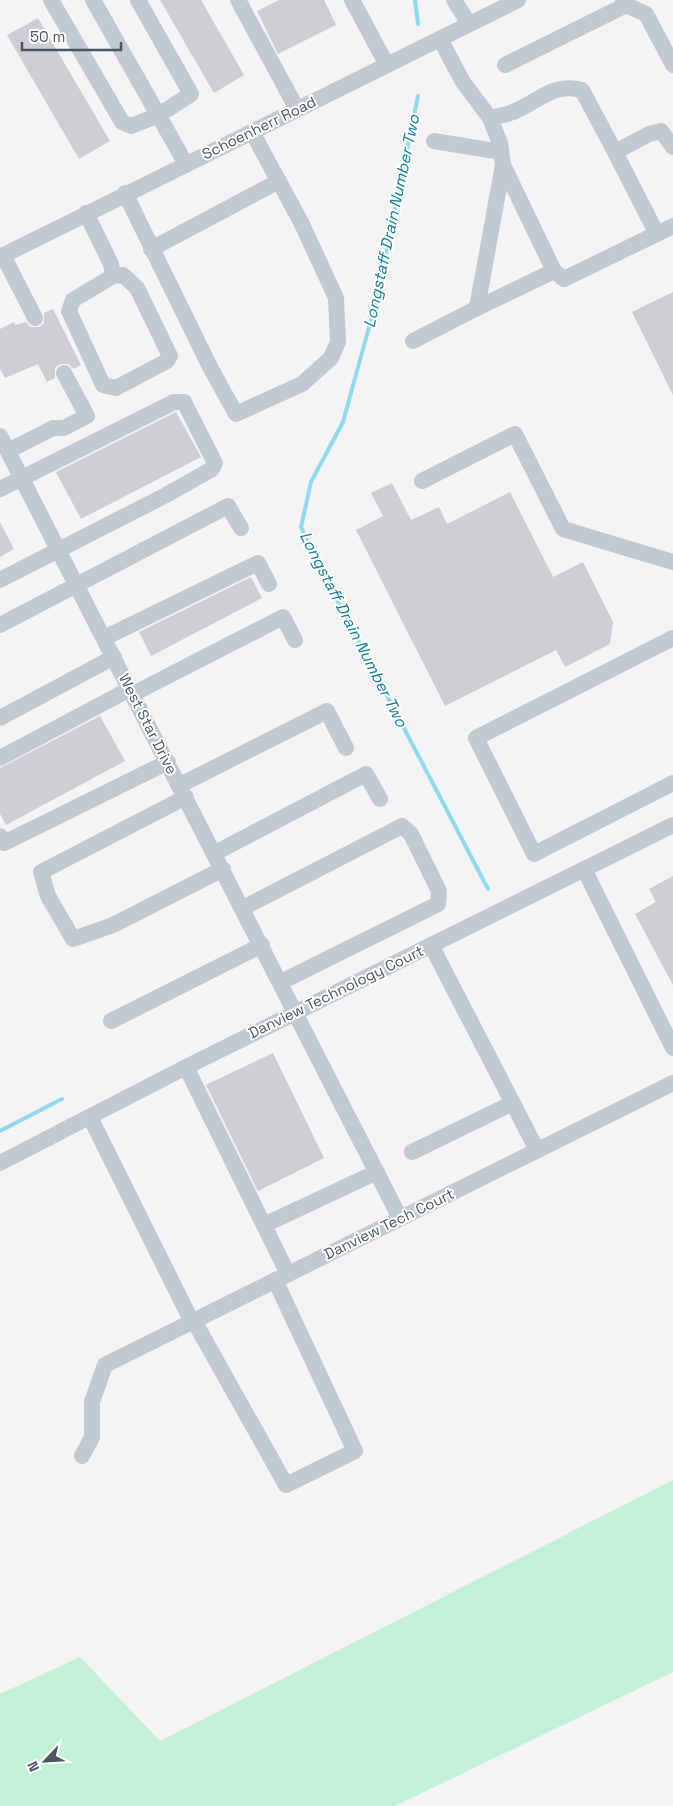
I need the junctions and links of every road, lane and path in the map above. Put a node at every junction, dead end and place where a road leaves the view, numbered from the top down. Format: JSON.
{"nodes":[{"id":1,"x":51,"y":0,"type":"edge"},
{"id":2,"x":93,"y":0,"type":"edge"},
{"id":3,"x":138,"y":0,"type":"edge"},
{"id":4,"x":238,"y":0,"type":"edge"},
{"id":5,"x":352,"y":0,"type":"edge"},
{"id":6,"x":454,"y":0,"type":"edge"},
{"id":7,"x":518,"y":0,"type":"edge"},
{"id":8,"x":625,"y":2,"type":"edge"},
{"id":9,"x":470,"y":24,"type":"junction"},
{"id":10,"x":440,"y":39,"type":"junction"},
{"id":11,"x":387,"y":65,"type":"junction"},
{"id":12,"x":505,"y":65,"type":"dead end"},
{"id":13,"x":673,"y":65,"type":"edge"},
{"id":14,"x":298,"y":109,"type":"junction"},
{"id":15,"x":158,"y":115,"type":"junction"},
{"id":16,"x":490,"y":118,"type":"junction"},
{"id":17,"x":252,"y":132,"type":"junction"},
{"id":18,"x":434,"y":141,"type":"dead end"},
{"id":19,"x":673,"y":147,"type":"edge"},
{"id":20,"x":615,"y":152,"type":"junction"},
{"id":21,"x":502,"y":159,"type":"junction"},
{"id":22,"x":186,"y":164,"type":"junction"},
{"id":23,"x":279,"y":181,"type":"junction"},
{"id":24,"x":125,"y":193,"type":"junction"},
{"id":25,"x":86,"y":213,"type":"junction"},
{"id":26,"x":673,"y":226,"type":"edge"},
{"id":27,"x":657,"y":234,"type":"junction"},
{"id":28,"x":151,"y":249,"type":"junction"},
{"id":29,"x":1,"y":256,"type":"edge"},
{"id":30,"x":554,"y":271,"type":"junction"},
{"id":31,"x":113,"y":276,"type":"junction"},
{"id":32,"x":477,"y":308,"type":"junction"},
{"id":33,"x":35,"y":318,"type":"dead end"},
{"id":34,"x":413,"y":341,"type":"dead end"},
{"id":35,"x":64,"y":373,"type":"dead end"},
{"id":36,"x":3,"y":443,"type":"edge"},
{"id":37,"x":22,"y":478,"type":"junction"},
{"id":38,"x":422,"y":480,"type":"dead end"},
{"id":39,"x":0,"y":489,"type":"edge"},
{"id":40,"x":241,"y":528,"type":"dead end"},
{"id":41,"x":58,"y":549,"type":"junction"},
{"id":42,"x":673,"y":562,"type":"edge"},
{"id":43,"x":0,"y":580,"type":"edge"},
{"id":44,"x":269,"y":584,"type":"dead end"},
{"id":45,"x":78,"y":585,"type":"junction"},
{"id":46,"x":0,"y":625,"type":"edge"},
{"id":47,"x":104,"y":638,"type":"junction"},
{"id":48,"x":673,"y":638,"type":"edge"},
{"id":49,"x":295,"y":640,"type":"dead end"},
{"id":50,"x":114,"y":657,"type":"junction"},
{"id":51,"x":132,"y":691,"type":"junction"},
{"id":52,"x":0,"y":718,"type":"edge"},
{"id":53,"x":346,"y":748,"type":"dead end"},
{"id":54,"x":0,"y":758,"type":"edge"},
{"id":55,"x":168,"y":762,"type":"junction"},
{"id":56,"x":673,"y":783,"type":"edge"},
{"id":57,"x":183,"y":791,"type":"junction"},
{"id":58,"x":380,"y":800,"type":"dead end"},
{"id":59,"x":673,"y":825,"type":"edge"},
{"id":60,"x":0,"y":836,"type":"edge"},
{"id":61,"x":215,"y":853,"type":"junction"},
{"id":62,"x":223,"y":869,"type":"junction"},
{"id":63,"x":584,"y":869,"type":"junction"},
{"id":64,"x":243,"y":908,"type":"junction"},
{"id":65,"x":431,"y":945,"type":"junction"},
{"id":66,"x":262,"y":946,"type":"junction"},
{"id":67,"x":281,"y":982,"type":"junction"},
{"id":68,"x":296,"y":1012,"type":"junction"},
{"id":69,"x":111,"y":1021,"type":"dead end"},
{"id":70,"x":673,"y":1048,"type":"edge"},
{"id":71,"x":186,"y":1067,"type":"junction"},
{"id":72,"x":673,"y":1083,"type":"edge"},
{"id":73,"x":513,"y":1103,"type":"junction"},
{"id":74,"x":90,"y":1117,"type":"junction"},
{"id":75,"x":537,"y":1150,"type":"junction"},
{"id":76,"x":412,"y":1152,"type":"dead end"},
{"id":77,"x":0,"y":1163,"type":"edge"},
{"id":78,"x":377,"y":1172,"type":"junction"},
{"id":79,"x":400,"y":1218,"type":"junction"},
{"id":80,"x":264,"y":1225,"type":"junction"},
{"id":81,"x":282,"y":1277,"type":"junction"},
{"id":82,"x":193,"y":1321,"type":"junction"},
{"id":83,"x":82,"y":1456,"type":"dead end"}],
"edges":[{"from":1,"to":15,"type":"street"},
{"from":2,"to":15,"type":"street"},
{"from":3,"to":15,"type":"street"},
{"from":4,"to":14,"type":"street"},
{"from":5,"to":11,"type":"street"},
{"from":6,"to":9,"type":"street"},
{"from":7,"to":9,"type":"street","name":"Schoenherr Road"},
{"from":8,"to":12,"type":"street"},
{"from":8,"to":13,"type":"street"},
{"from":9,"to":10,"type":"street","name":"Schoenherr Road"},
{"from":10,"to":11,"type":"street","name":"Schoenherr Road"},
{"from":10,"to":16,"type":"street"},
{"from":11,"to":14,"type":"street","name":"Schoenherr Road"},
{"from":14,"to":17,"type":"street","name":"Schoenherr Road"},
{"from":15,"to":22,"type":"street"},
{"from":16,"to":20,"type":"street"},
{"from":16,"to":21,"type":"street"},
{"from":17,"to":22,"type":"street","name":"Schoenherr Road"},
{"from":17,"to":23,"type":"street"},
{"from":18,"to":21,"type":"street"},
{"from":19,"to":20,"type":"street"},
{"from":20,"to":27,"type":"street"},
{"from":21,"to":30,"type":"street"},
{"from":21,"to":32,"type":"street"},
{"from":22,"to":24,"type":"street","name":"Schoenherr Road"},
{"from":23,"to":28,"type":"street"},
{"from":23,"to":28,"type":"street"},
{"from":24,"to":25,"type":"street","name":"Schoenherr Road"},
{"from":24,"to":28,"type":"street"},
{"from":25,"to":29,"type":"street","name":"Schoenherr Road"},
{"from":25,"to":31,"type":"street"},
{"from":26,"to":27,"type":"street"},
{"from":27,"to":30,"type":"street"},
{"from":29,"to":33,"type":"street"},
{"from":30,"to":32,"type":"street"},
{"from":31,"to":31,"type":"street"},
{"from":32,"to":34,"type":"street"},
{"from":35,"to":36,"type":"street"},
{"from":36,"to":37,"type":"street","name":"West Star Drive"},
{"from":37,"to":39,"type":"street"},
{"from":37,"to":41,"type":"street","name":"West Star Drive"},
{"from":37,"to":41,"type":"street"},
{"from":38,"to":42,"type":"street"},
{"from":40,"to":45,"type":"street"},
{"from":41,"to":43,"type":"street"},
{"from":41,"to":45,"type":"street","name":"West Star Drive"},
{"from":44,"to":47,"type":"street"},
{"from":45,"to":46,"type":"street"},
{"from":45,"to":47,"type":"street","name":"West Star Drive"},
{"from":47,"to":50,"type":"street","name":"West Star Drive"},
{"from":48,"to":56,"type":"street"},
{"from":49,"to":51,"type":"street"},
{"from":50,"to":51,"type":"street","name":"West Star Drive"},
{"from":50,"to":52,"type":"street"},
{"from":51,"to":54,"type":"street"},
{"from":51,"to":55,"type":"street","name":"West Star Drive"},
{"from":53,"to":57,"type":"street"},
{"from":55,"to":57,"type":"street","name":"West Star Drive"},
{"from":55,"to":60,"type":"street"},
{"from":57,"to":61,"type":"street","name":"West Star Drive"},
{"from":57,"to":62,"type":"street"},
{"from":58,"to":61,"type":"street"},
{"from":59,"to":63,"type":"street","name":"Danview Technology Court"},
{"from":61,"to":62,"type":"street","name":"West Star Drive"},
{"from":62,"to":64,"type":"street","name":"West Star Drive"},
{"from":63,"to":65,"type":"street","name":"Danview Technology Court"},
{"from":63,"to":70,"type":"street"},
{"from":64,"to":66,"type":"street","name":"West Star Drive"},
{"from":64,"to":67,"type":"street"},
{"from":65,"to":68,"type":"street","name":"Danview Technology Court"},
{"from":65,"to":73,"type":"street"},
{"from":66,"to":67,"type":"street","name":"West Star Drive"},
{"from":66,"to":69,"type":"street"},
{"from":67,"to":68,"type":"street","name":"West Star Drive"},
{"from":68,"to":71,"type":"street","name":"Danview Technology Court"},
{"from":68,"to":78,"type":"street","name":"West Star Drive"},
{"from":71,"to":74,"type":"street","name":"Danview Technology Court"},
{"from":71,"to":80,"type":"street"},
{"from":72,"to":75,"type":"street","name":"Danview Tech Court"},
{"from":73,"to":75,"type":"street"},
{"from":73,"to":76,"type":"street"},
{"from":74,"to":77,"type":"street","name":"Danview Technology Court"},
{"from":74,"to":82,"type":"street"},
{"from":75,"to":79,"type":"street","name":"Danview Tech Court"},
{"from":78,"to":79,"type":"street","name":"West Star Drive"},
{"from":78,"to":80,"type":"street"},
{"from":79,"to":81,"type":"street","name":"Danview Tech Court"},
{"from":80,"to":81,"type":"street"},
{"from":81,"to":82,"type":"street","name":"Danview Tech Court"},
{"from":81,"to":82,"type":"street"},
{"from":82,"to":83,"type":"street","name":"Danview Tech Court"}]}
